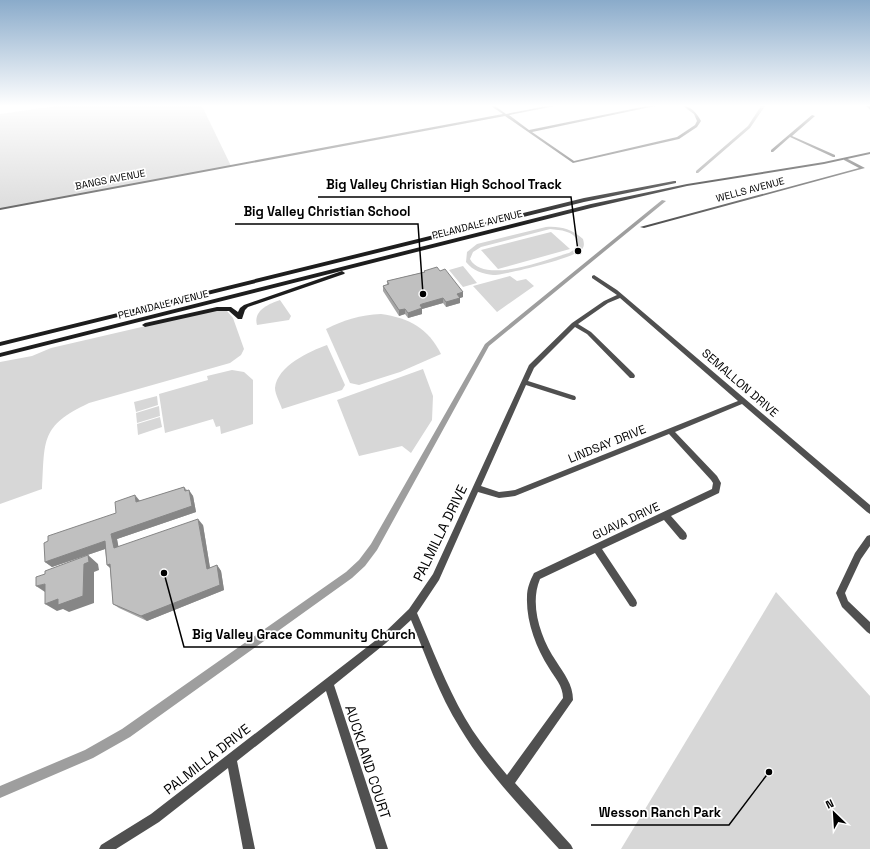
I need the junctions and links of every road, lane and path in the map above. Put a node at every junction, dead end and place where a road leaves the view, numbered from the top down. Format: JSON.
{"nodes":[{"id":1,"x":341,"y":146,"type":"edge"},
{"id":2,"x":550,"y":146,"type":"edge"},
{"id":3,"x":644,"y":146,"type":"edge"},
{"id":4,"x":778,"y":146,"type":"edge"},
{"id":5,"x":811,"y":146,"type":"edge"},
{"id":6,"x":870,"y":148,"type":"edge"},
{"id":7,"x":772,"y":151,"type":"dead end"},
{"id":8,"x":870,"y":153,"type":"edge"},
{"id":9,"x":834,"y":156,"type":"junction"},
{"id":10,"x":845,"y":159,"type":"junction"},
{"id":11,"x":0,"y":209,"type":"edge"},
{"id":12,"x":642,"y":228,"type":"dead end"},
{"id":13,"x":370,"y":261,"type":"junction"},
{"id":14,"x":594,"y":276,"type":"dead end"},
{"id":15,"x":620,"y":296,"type":"junction"},
{"id":16,"x":574,"y":324,"type":"junction"},
{"id":17,"x":64,"y":340,"type":"junction"},
{"id":18,"x":1,"y":344,"type":"edge"},
{"id":19,"x":0,"y":355,"type":"edge"},
{"id":20,"x":632,"y":376,"type":"dead end"},
{"id":21,"x":524,"y":382,"type":"junction"},
{"id":22,"x":573,"y":398,"type":"dead end"},
{"id":23,"x":744,"y":401,"type":"junction"},
{"id":24,"x":670,"y":431,"type":"junction"},
{"id":25,"x":477,"y":488,"type":"junction"},
{"id":26,"x":870,"y":510,"type":"edge"},
{"id":27,"x":666,"y":516,"type":"junction"},
{"id":28,"x":682,"y":536,"type":"dead end"},
{"id":29,"x":870,"y":539,"type":"edge"},
{"id":30,"x":597,"y":548,"type":"junction"},
{"id":31,"x":634,"y":603,"type":"dead end"},
{"id":32,"x":412,"y":612,"type":"junction"},
{"id":33,"x":870,"y":629,"type":"edge"},
{"id":34,"x":328,"y":683,"type":"junction"},
{"id":35,"x":231,"y":758,"type":"junction"},
{"id":36,"x":508,"y":783,"type":"junction"},
{"id":37,"x":116,"y":846,"type":"edge"},
{"id":38,"x":105,"y":849,"type":"edge"},
{"id":39,"x":249,"y":849,"type":"edge"},
{"id":40,"x":382,"y":849,"type":"edge"},
{"id":41,"x":567,"y":849,"type":"edge"}],
"edges":[{"from":1,"to":11,"type":"street","name":"BANGS AVENUE"},
{"from":2,"to":3,"type":"street"},
{"from":4,"to":7,"type":"street"},
{"from":5,"to":9,"type":"street"},
{"from":6,"to":9,"type":"main road","name":"PELANDALE AVENUE"},
{"from":8,"to":10,"type":"main road","name":"PELANDALE AVENUE"},
{"from":9,"to":18,"type":"main road","name":"PELANDALE AVENUE"},
{"from":10,"to":12,"type":"street","name":"WELLS AVENUE"},
{"from":10,"to":13,"type":"main road","name":"PELANDALE AVENUE"},
{"from":13,"to":17,"type":"main road","name":"PELANDALE AVENUE"},
{"from":13,"to":17,"type":"main road"},
{"from":14,"to":15,"type":"street","name":"SEMALLON DRIVE"},
{"from":15,"to":16,"type":"street","name":"PALMILLA DRIVE"},
{"from":15,"to":23,"type":"street","name":"SEMALLON DRIVE"},
{"from":16,"to":20,"type":"street"},
{"from":16,"to":21,"type":"street","name":"PALMILLA DRIVE"},
{"from":17,"to":19,"type":"main road","name":"PELANDALE AVENUE"},
{"from":21,"to":22,"type":"street"},
{"from":21,"to":25,"type":"street","name":"PALMILLA DRIVE"},
{"from":23,"to":24,"type":"street","name":"LINDSAY DRIVE"},
{"from":23,"to":26,"type":"street","name":"SEMALLON DRIVE"},
{"from":24,"to":25,"type":"street","name":"LINDSAY DRIVE"},
{"from":24,"to":27,"type":"street","name":"GUAVA DRIVE"},
{"from":25,"to":32,"type":"street","name":"PALMILLA DRIVE"},
{"from":27,"to":28,"type":"street"},
{"from":27,"to":30,"type":"street","name":"GUAVA DRIVE"},
{"from":29,"to":33,"type":"street"},
{"from":30,"to":31,"type":"street"},
{"from":30,"to":36,"type":"street","name":"GUAVA DRIVE"},
{"from":32,"to":34,"type":"street","name":"PALMILLA DRIVE"},
{"from":32,"to":36,"type":"street"},
{"from":34,"to":35,"type":"street","name":"PALMILLA DRIVE"},
{"from":34,"to":40,"type":"street","name":"AUCKLAND COURT"},
{"from":35,"to":37,"type":"street","name":"PALMILLA DRIVE"},
{"from":35,"to":39,"type":"street"},
{"from":36,"to":41,"type":"street"},
{"from":37,"to":38,"type":"street","name":"PALMILLA DRIVE"}]}
